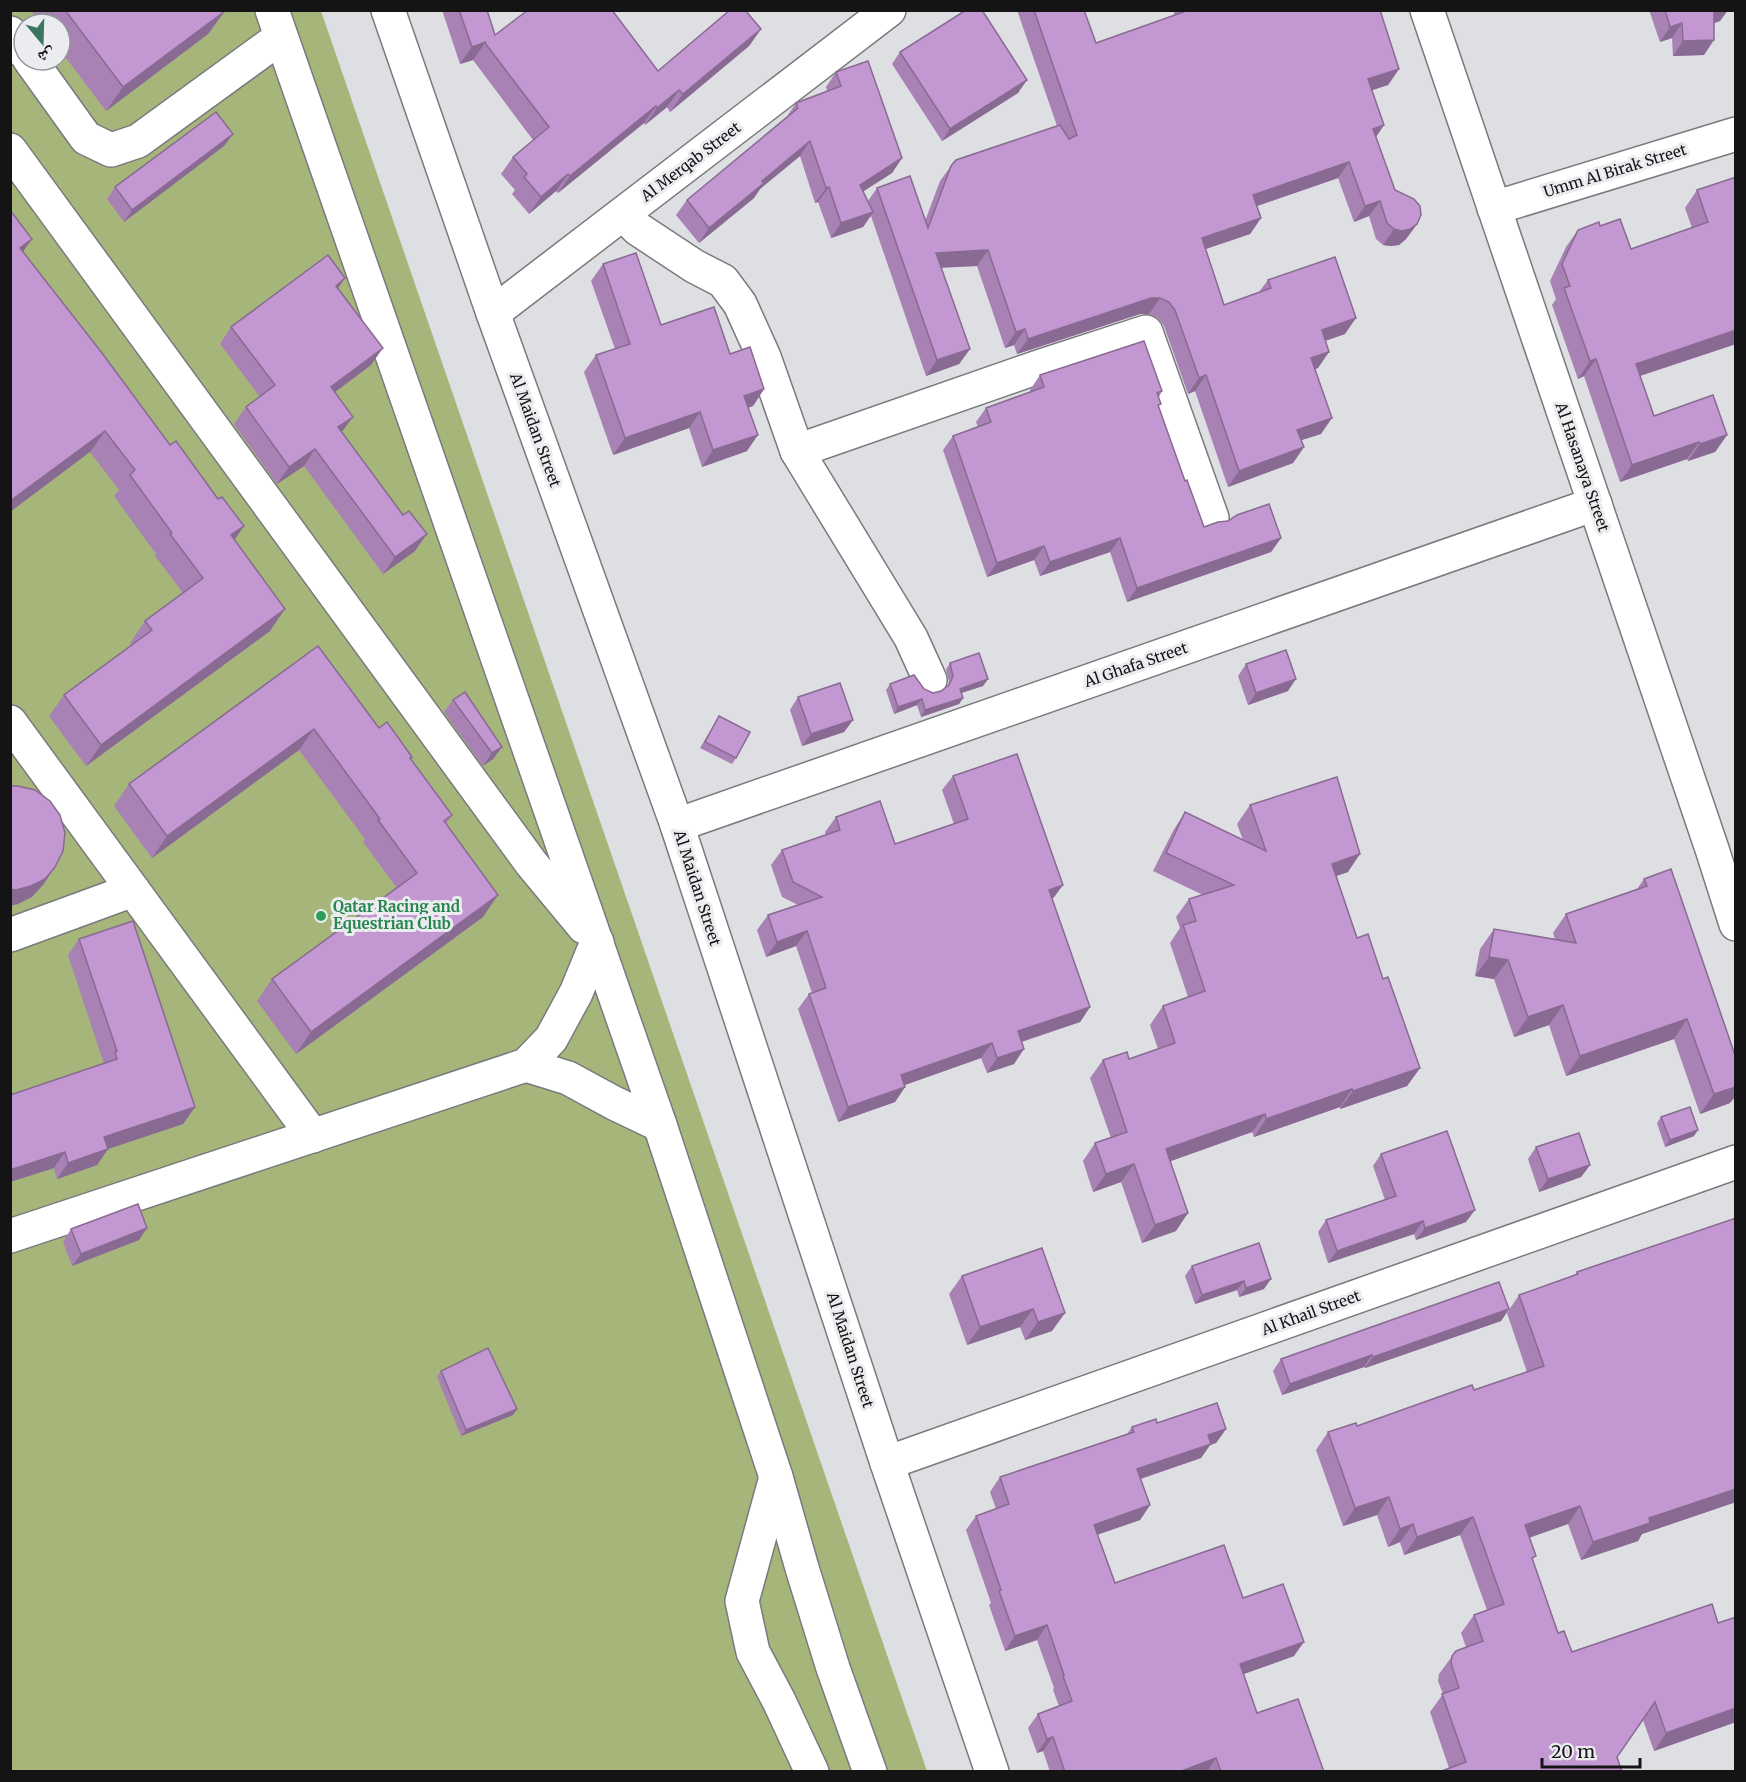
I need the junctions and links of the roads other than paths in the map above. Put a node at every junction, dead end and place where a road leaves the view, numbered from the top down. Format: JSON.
{"nodes":[{"id":1,"x":388,"y":10,"type":"edge"},
{"id":2,"x":889,"y":10,"type":"edge"},
{"id":3,"x":1427,"y":10,"type":"edge"},
{"id":4,"x":277,"y":24,"type":"edge"},
{"id":5,"x":39,"y":72,"type":"edge"},
{"id":6,"x":1736,"y":134,"type":"edge"},
{"id":7,"x":10,"y":150,"type":"edge"},
{"id":8,"x":1494,"y":208,"type":"junction"},
{"id":9,"x":622,"y":214,"type":"junction"},
{"id":10,"x":493,"y":313,"type":"junction"},
{"id":11,"x":797,"y":451,"type":"junction"},
{"id":12,"x":1595,"y":504,"type":"junction"},
{"id":13,"x":1212,"y":518,"type":"dead end"},
{"id":14,"x":941,"y":706,"type":"junction"},
{"id":15,"x":10,"y":722,"type":"edge"},
{"id":16,"x":676,"y":825,"type":"junction"},
{"id":17,"x":1724,"y":845,"type":"edge"},
{"id":18,"x":133,"y":890,"type":"junction"},
{"id":19,"x":1736,"y":924,"type":"edge"},
{"id":20,"x":10,"y":935,"type":"edge"},
{"id":21,"x":597,"y":942,"type":"junction"},
{"id":22,"x":526,"y":1065,"type":"junction"},
{"id":23,"x":660,"y":1125,"type":"junction"},
{"id":24,"x":313,"y":1136,"type":"junction"},
{"id":25,"x":1736,"y":1162,"type":"edge"},
{"id":26,"x":10,"y":1236,"type":"edge"},
{"id":27,"x":887,"y":1463,"type":"junction"},
{"id":28,"x":776,"y":1477,"type":"junction"},
{"id":29,"x":812,"y":1772,"type":"edge"},
{"id":30,"x":870,"y":1772,"type":"edge"},
{"id":31,"x":992,"y":1772,"type":"edge"}],
"edges":[{"from":1,"to":10,"type":"street","name":"Al Maidan Street"},
{"from":2,"to":9,"type":"street","name":"Al Merqab Street"},
{"from":3,"to":8,"type":"street","name":"Al Hasanaya Street"},
{"from":4,"to":5,"type":"street"},
{"from":4,"to":21,"type":"street"},
{"from":6,"to":8,"type":"street","name":"Umm Al Birak Street"},
{"from":7,"to":21,"type":"street"},
{"from":8,"to":12,"type":"street","name":"Al Hasanaya Street"},
{"from":9,"to":10,"type":"street","name":"Al Merqab Street"},
{"from":9,"to":11,"type":"street"},
{"from":10,"to":16,"type":"street","name":"Al Maidan Street"},
{"from":11,"to":13,"type":"street"},
{"from":11,"to":14,"type":"street"},
{"from":12,"to":14,"type":"street","name":"Al Ghafa Street"},
{"from":12,"to":17,"type":"street","name":"Al Hasanaya Street"},
{"from":14,"to":16,"type":"street","name":"Al Ghafa Street"},
{"from":15,"to":18,"type":"street"},
{"from":16,"to":27,"type":"street","name":"Al Maidan Street"},
{"from":17,"to":19,"type":"street","name":"Al Hasanaya Street"},
{"from":18,"to":20,"type":"street"},
{"from":18,"to":24,"type":"street"},
{"from":21,"to":22,"type":"street"},
{"from":21,"to":23,"type":"street"},
{"from":22,"to":23,"type":"street"},
{"from":22,"to":24,"type":"street"},
{"from":23,"to":28,"type":"street"},
{"from":24,"to":26,"type":"street"},
{"from":25,"to":27,"type":"street","name":"Al Khail Street"},
{"from":27,"to":31,"type":"street","name":"Al Maidan Street"},
{"from":28,"to":29,"type":"street"},
{"from":28,"to":30,"type":"street"}]}
